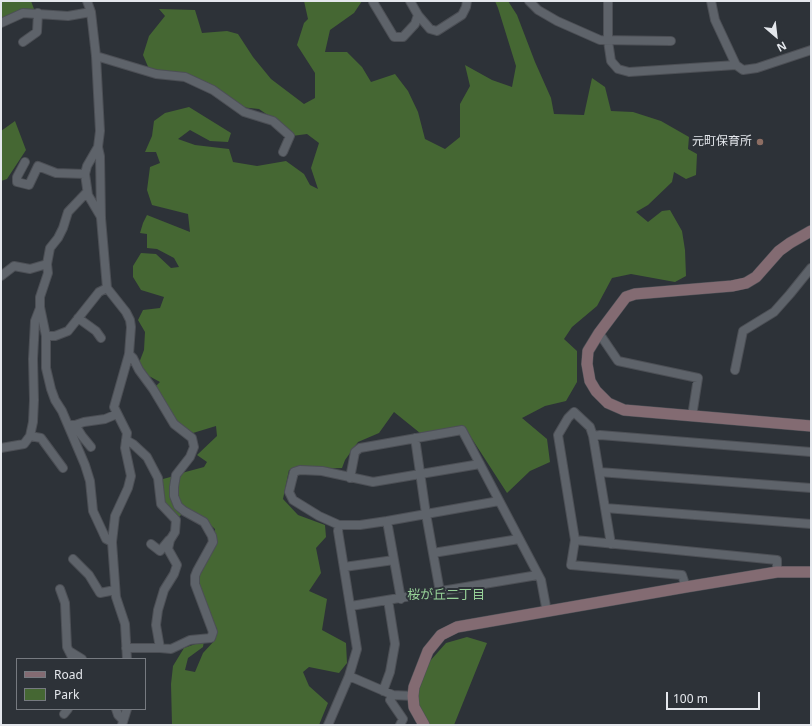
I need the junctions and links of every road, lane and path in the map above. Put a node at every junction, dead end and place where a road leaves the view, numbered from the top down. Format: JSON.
{"nodes":[{"id":1,"x":87,"y":1,"type":"edge"},
{"id":2,"x":410,"y":1,"type":"edge"},
{"id":3,"x":467,"y":1,"type":"edge"},
{"id":4,"x":529,"y":1,"type":"edge"},
{"id":5,"x":608,"y":1,"type":"edge"},
{"id":6,"x":711,"y":1,"type":"edge"},
{"id":7,"x":373,"y":2,"type":"dead end"},
{"id":8,"x":91,"y":12,"type":"junction"},
{"id":9,"x":38,"y":13,"type":"junction"},
{"id":10,"x":418,"y":15,"type":"junction"},
{"id":11,"x":1,"y":23,"type":"edge"},
{"id":12,"x":608,"y":41,"type":"junction"},
{"id":13,"x":671,"y":41,"type":"dead end"},
{"id":14,"x":23,"y":42,"type":"dead end"},
{"id":15,"x":811,"y":50,"type":"edge"},
{"id":16,"x":96,"y":56,"type":"junction"},
{"id":17,"x":736,"y":65,"type":"junction"},
{"id":18,"x":98,"y":147,"type":"junction"},
{"id":19,"x":283,"y":152,"type":"dead end"},
{"id":20,"x":25,"y":162,"type":"dead end"},
{"id":21,"x":85,"y":174,"type":"junction"},
{"id":22,"x":87,"y":192,"type":"junction"},
{"id":23,"x":101,"y":218,"type":"junction"},
{"id":24,"x":811,"y":231,"type":"edge"},
{"id":25,"x":46,"y":264,"type":"junction"},
{"id":26,"x":811,"y":268,"type":"edge"},
{"id":27,"x":1,"y":276,"type":"edge"},
{"id":28,"x":106,"y":288,"type":"junction"},
{"id":29,"x":40,"y":307,"type":"junction"},
{"id":30,"x":78,"y":318,"type":"junction"},
{"id":31,"x":599,"y":333,"type":"junction"},
{"id":32,"x":46,"y":336,"type":"junction"},
{"id":33,"x":100,"y":338,"type":"dead end"},
{"id":34,"x":129,"y":354,"type":"junction"},
{"id":35,"x":735,"y":370,"type":"dead end"},
{"id":36,"x":117,"y":414,"type":"junction"},
{"id":37,"x":692,"y":416,"type":"junction"},
{"id":38,"x":72,"y":425,"type":"junction"},
{"id":39,"x":811,"y":426,"type":"edge"},
{"id":40,"x":30,"y":436,"type":"junction"},
{"id":41,"x":593,"y":436,"type":"junction"},
{"id":42,"x":415,"y":438,"type":"junction"},
{"id":43,"x":126,"y":440,"type":"junction"},
{"id":44,"x":91,"y":447,"type":"dead end"},
{"id":45,"x":1,"y":448,"type":"edge"},
{"id":46,"x":811,"y":452,"type":"edge"},
{"id":47,"x":480,"y":464,"type":"junction"},
{"id":48,"x":63,"y":468,"type":"dead end"},
{"id":49,"x":599,"y":472,"type":"junction"},
{"id":50,"x":420,"y":474,"type":"junction"},
{"id":51,"x":350,"y":478,"type":"junction"},
{"id":52,"x":811,"y":488,"type":"edge"},
{"id":53,"x":499,"y":501,"type":"junction"},
{"id":54,"x":606,"y":508,"type":"junction"},
{"id":55,"x":426,"y":514,"type":"junction"},
{"id":56,"x":388,"y":521,"type":"junction"},
{"id":57,"x":811,"y":524,"type":"edge"},
{"id":58,"x":339,"y":525,"type":"junction"},
{"id":59,"x":519,"y":539,"type":"junction"},
{"id":60,"x":170,"y":540,"type":"junction"},
{"id":61,"x":575,"y":540,"type":"junction"},
{"id":62,"x":112,"y":542,"type":"junction"},
{"id":63,"x":151,"y":544,"type":"dead end"},
{"id":64,"x":612,"y":544,"type":"junction"},
{"id":65,"x":433,"y":553,"type":"junction"},
{"id":66,"x":73,"y":559,"type":"dead end"},
{"id":67,"x":394,"y":560,"type":"junction"},
{"id":68,"x":344,"y":567,"type":"junction"},
{"id":69,"x":777,"y":572,"type":"junction"},
{"id":70,"x":811,"y":572,"type":"edge"},
{"id":71,"x":538,"y":575,"type":"junction"},
{"id":72,"x":686,"y":587,"type":"junction"},
{"id":73,"x":60,"y":589,"type":"dead end"},
{"id":74,"x":115,"y":590,"type":"junction"},
{"id":75,"x":440,"y":592,"type":"junction"},
{"id":76,"x":401,"y":598,"type":"junction"},
{"id":77,"x":388,"y":600,"type":"junction"},
{"id":78,"x":350,"y":606,"type":"junction"},
{"id":79,"x":547,"y":612,"type":"junction"},
{"id":80,"x":126,"y":648,"type":"junction"},
{"id":81,"x":160,"y":648,"type":"junction"},
{"id":82,"x":69,"y":650,"type":"junction"},
{"id":83,"x":73,"y":658,"type":"edge"},
{"id":84,"x":81,"y":658,"type":"edge"},
{"id":85,"x":127,"y":658,"type":"edge"},
{"id":86,"x":349,"y":676,"type":"junction"},
{"id":87,"x":383,"y":691,"type":"junction"},
{"id":88,"x":393,"y":695,"type":"junction"},
{"id":89,"x":413,"y":696,"type":"junction"},
{"id":90,"x":116,"y":710,"type":"edge"},
{"id":91,"x":127,"y":710,"type":"edge"},
{"id":92,"x":122,"y":723,"type":"edge"},
{"id":93,"x":328,"y":725,"type":"edge"},
{"id":94,"x":400,"y":725,"type":"edge"},
{"id":95,"x":424,"y":725,"type":"edge"}],
"edges":[{"from":1,"to":8,"type":"street"},
{"from":2,"to":10,"type":"street"},
{"from":3,"to":10,"type":"street"},
{"from":4,"to":12,"type":"street"},
{"from":5,"to":12,"type":"street"},
{"from":6,"to":17,"type":"street"},
{"from":7,"to":10,"type":"street"},
{"from":8,"to":9,"type":"street"},
{"from":8,"to":16,"type":"street"},
{"from":9,"to":11,"type":"street"},
{"from":9,"to":14,"type":"street"},
{"from":12,"to":13,"type":"street"},
{"from":12,"to":17,"type":"street"},
{"from":15,"to":17,"type":"street"},
{"from":16,"to":18,"type":"street"},
{"from":16,"to":19,"type":"street"},
{"from":18,"to":21,"type":"street"},
{"from":18,"to":23,"type":"street"},
{"from":20,"to":21,"type":"street"},
{"from":21,"to":22,"type":"street"},
{"from":22,"to":23,"type":"street"},
{"from":22,"to":25,"type":"street"},
{"from":23,"to":28,"type":"street"},
{"from":24,"to":31,"type":"street"},
{"from":25,"to":27,"type":"street"},
{"from":25,"to":29,"type":"street"},
{"from":26,"to":35,"type":"street"},
{"from":28,"to":30,"type":"street"},
{"from":28,"to":34,"type":"street"},
{"from":29,"to":32,"type":"street"},
{"from":29,"to":40,"type":"street"},
{"from":30,"to":32,"type":"street"},
{"from":30,"to":33,"type":"street"},
{"from":31,"to":37,"type":"street"},
{"from":31,"to":37,"type":"street"},
{"from":32,"to":38,"type":"street"},
{"from":34,"to":36,"type":"street"},
{"from":34,"to":81,"type":"street"},
{"from":36,"to":38,"type":"street"},
{"from":36,"to":43,"type":"street"},
{"from":37,"to":39,"type":"street"},
{"from":38,"to":44,"type":"street"},
{"from":38,"to":62,"type":"street"},
{"from":40,"to":45,"type":"street"},
{"from":40,"to":48,"type":"street"},
{"from":41,"to":46,"type":"street"},
{"from":41,"to":49,"type":"street"},
{"from":41,"to":61,"type":"street"},
{"from":42,"to":47,"type":"street"},
{"from":42,"to":50,"type":"street"},
{"from":42,"to":51,"type":"street"},
{"from":43,"to":60,"type":"street"},
{"from":43,"to":62,"type":"street"},
{"from":47,"to":50,"type":"street"},
{"from":47,"to":53,"type":"street"},
{"from":49,"to":52,"type":"street"},
{"from":49,"to":54,"type":"street"},
{"from":50,"to":51,"type":"street"},
{"from":50,"to":55,"type":"street"},
{"from":51,"to":58,"type":"street"},
{"from":53,"to":55,"type":"street"},
{"from":53,"to":59,"type":"street"},
{"from":54,"to":57,"type":"street"},
{"from":54,"to":64,"type":"street"},
{"from":55,"to":56,"type":"street"},
{"from":55,"to":65,"type":"street"},
{"from":56,"to":58,"type":"street"},
{"from":56,"to":67,"type":"street"},
{"from":58,"to":68,"type":"street"},
{"from":59,"to":65,"type":"street"},
{"from":59,"to":71,"type":"street"},
{"from":60,"to":63,"type":"street"},
{"from":60,"to":81,"type":"street"},
{"from":61,"to":64,"type":"street"},
{"from":61,"to":72,"type":"street"},
{"from":62,"to":74,"type":"street"},
{"from":64,"to":69,"type":"street"},
{"from":65,"to":75,"type":"street"},
{"from":66,"to":74,"type":"street"},
{"from":67,"to":68,"type":"street"},
{"from":67,"to":76,"type":"street"},
{"from":68,"to":78,"type":"street"},
{"from":69,"to":70,"type":"street"},
{"from":69,"to":72,"type":"street"},
{"from":71,"to":75,"type":"street"},
{"from":71,"to":79,"type":"street"},
{"from":72,"to":79,"type":"street"},
{"from":73,"to":82,"type":"street"},
{"from":74,"to":80,"type":"street"},
{"from":75,"to":76,"type":"street"},
{"from":76,"to":77,"type":"street"},
{"from":77,"to":78,"type":"street"},
{"from":77,"to":87,"type":"street"},
{"from":78,"to":86,"type":"street"},
{"from":79,"to":89,"type":"street"},
{"from":80,"to":81,"type":"street"},
{"from":80,"to":85,"type":"street"},
{"from":82,"to":83,"type":"street"},
{"from":82,"to":84,"type":"street"},
{"from":86,"to":87,"type":"street"},
{"from":86,"to":93,"type":"street"},
{"from":87,"to":88,"type":"street"},
{"from":88,"to":89,"type":"street"},
{"from":88,"to":94,"type":"street"},
{"from":89,"to":95,"type":"street"},
{"from":90,"to":92,"type":"street"},
{"from":91,"to":92,"type":"street"}]}
